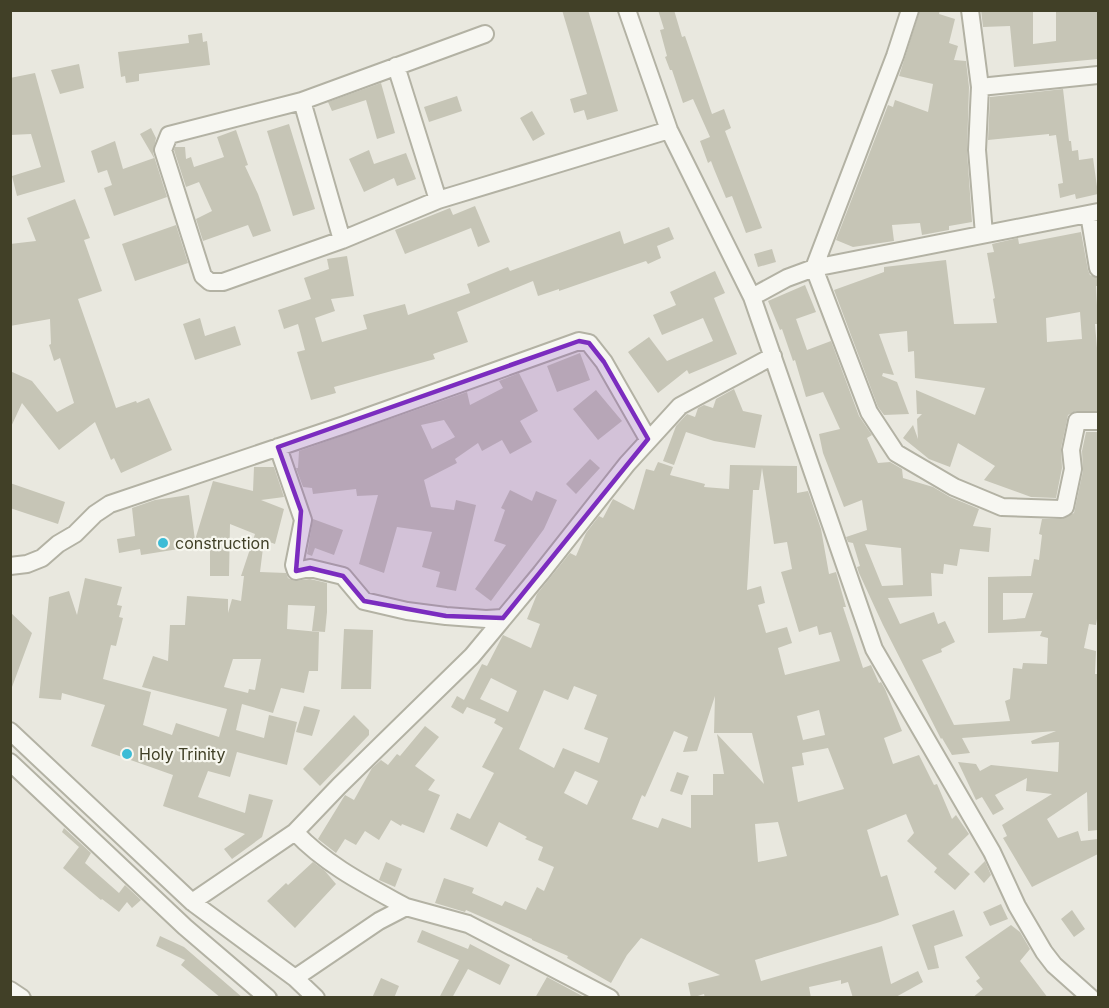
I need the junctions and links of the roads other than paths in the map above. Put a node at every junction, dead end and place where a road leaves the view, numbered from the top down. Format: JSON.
{"nodes":[{"id":1,"x":627,"y":10,"type":"edge"},
{"id":2,"x":910,"y":10,"type":"edge"},
{"id":3,"x":970,"y":10,"type":"edge"},
{"id":4,"x":485,"y":34,"type":"dead end"},
{"id":5,"x":396,"y":66,"type":"junction"},
{"id":6,"x":1098,"y":75,"type":"edge"},
{"id":7,"x":980,"y":87,"type":"junction"},
{"id":8,"x":302,"y":101,"type":"junction"},
{"id":9,"x":669,"y":130,"type":"junction"},
{"id":10,"x":438,"y":200,"type":"junction"},
{"id":11,"x":1094,"y":213,"type":"edge"},
{"id":12,"x":984,"y":234,"type":"junction"},
{"id":13,"x":342,"y":240,"type":"junction"},
{"id":14,"x":814,"y":268,"type":"junction"},
{"id":15,"x":1098,"y":268,"type":"edge"},
{"id":16,"x":752,"y":297,"type":"junction"},
{"id":17,"x":773,"y":356,"type":"junction"},
{"id":18,"x":1098,"y":421,"type":"edge"},
{"id":19,"x":648,"y":439,"type":"junction"},
{"id":20,"x":278,"y":447,"type":"junction"},
{"id":21,"x":10,"y":566,"type":"edge"},
{"id":22,"x":503,"y":618,"type":"junction"},
{"id":23,"x":10,"y":731,"type":"edge"},
{"id":24,"x":10,"y":762,"type":"edge"},
{"id":25,"x":295,"y":832,"type":"junction"},
{"id":26,"x":192,"y":902,"type":"junction"},
{"id":27,"x":405,"y":907,"type":"junction"},
{"id":28,"x":295,"y":978,"type":"junction"},
{"id":29,"x":10,"y":990,"type":"edge"},
{"id":30,"x":22,"y":998,"type":"edge"},
{"id":31,"x":268,"y":998,"type":"edge"},
{"id":32,"x":315,"y":998,"type":"edge"},
{"id":33,"x":609,"y":998,"type":"edge"},
{"id":34,"x":1091,"y":998,"type":"edge"}],
"edges":[{"from":1,"to":9,"type":"street"},
{"from":2,"to":14,"type":"street"},
{"from":3,"to":7,"type":"street"},
{"from":4,"to":5,"type":"street"},
{"from":5,"to":8,"type":"street"},
{"from":5,"to":10,"type":"street"},
{"from":6,"to":7,"type":"street"},
{"from":7,"to":12,"type":"street"},
{"from":8,"to":13,"type":"street"},
{"from":8,"to":13,"type":"street"},
{"from":9,"to":10,"type":"street"},
{"from":9,"to":16,"type":"street"},
{"from":10,"to":13,"type":"street"},
{"from":11,"to":12,"type":"street"},
{"from":11,"to":15,"type":"street"},
{"from":12,"to":14,"type":"street"},
{"from":14,"to":16,"type":"street"},
{"from":14,"to":18,"type":"street"},
{"from":16,"to":17,"type":"street"},
{"from":17,"to":19,"type":"street"},
{"from":17,"to":34,"type":"street"},
{"from":19,"to":20,"type":"street"},
{"from":19,"to":22,"type":"street"},
{"from":20,"to":21,"type":"street"},
{"from":20,"to":22,"type":"street"},
{"from":22,"to":25,"type":"street"},
{"from":23,"to":26,"type":"street"},
{"from":24,"to":31,"type":"street"},
{"from":25,"to":26,"type":"street"},
{"from":25,"to":27,"type":"street"},
{"from":26,"to":28,"type":"street"},
{"from":27,"to":28,"type":"street"},
{"from":27,"to":33,"type":"street"},
{"from":28,"to":32,"type":"street"},
{"from":29,"to":30,"type":"street"}]}
